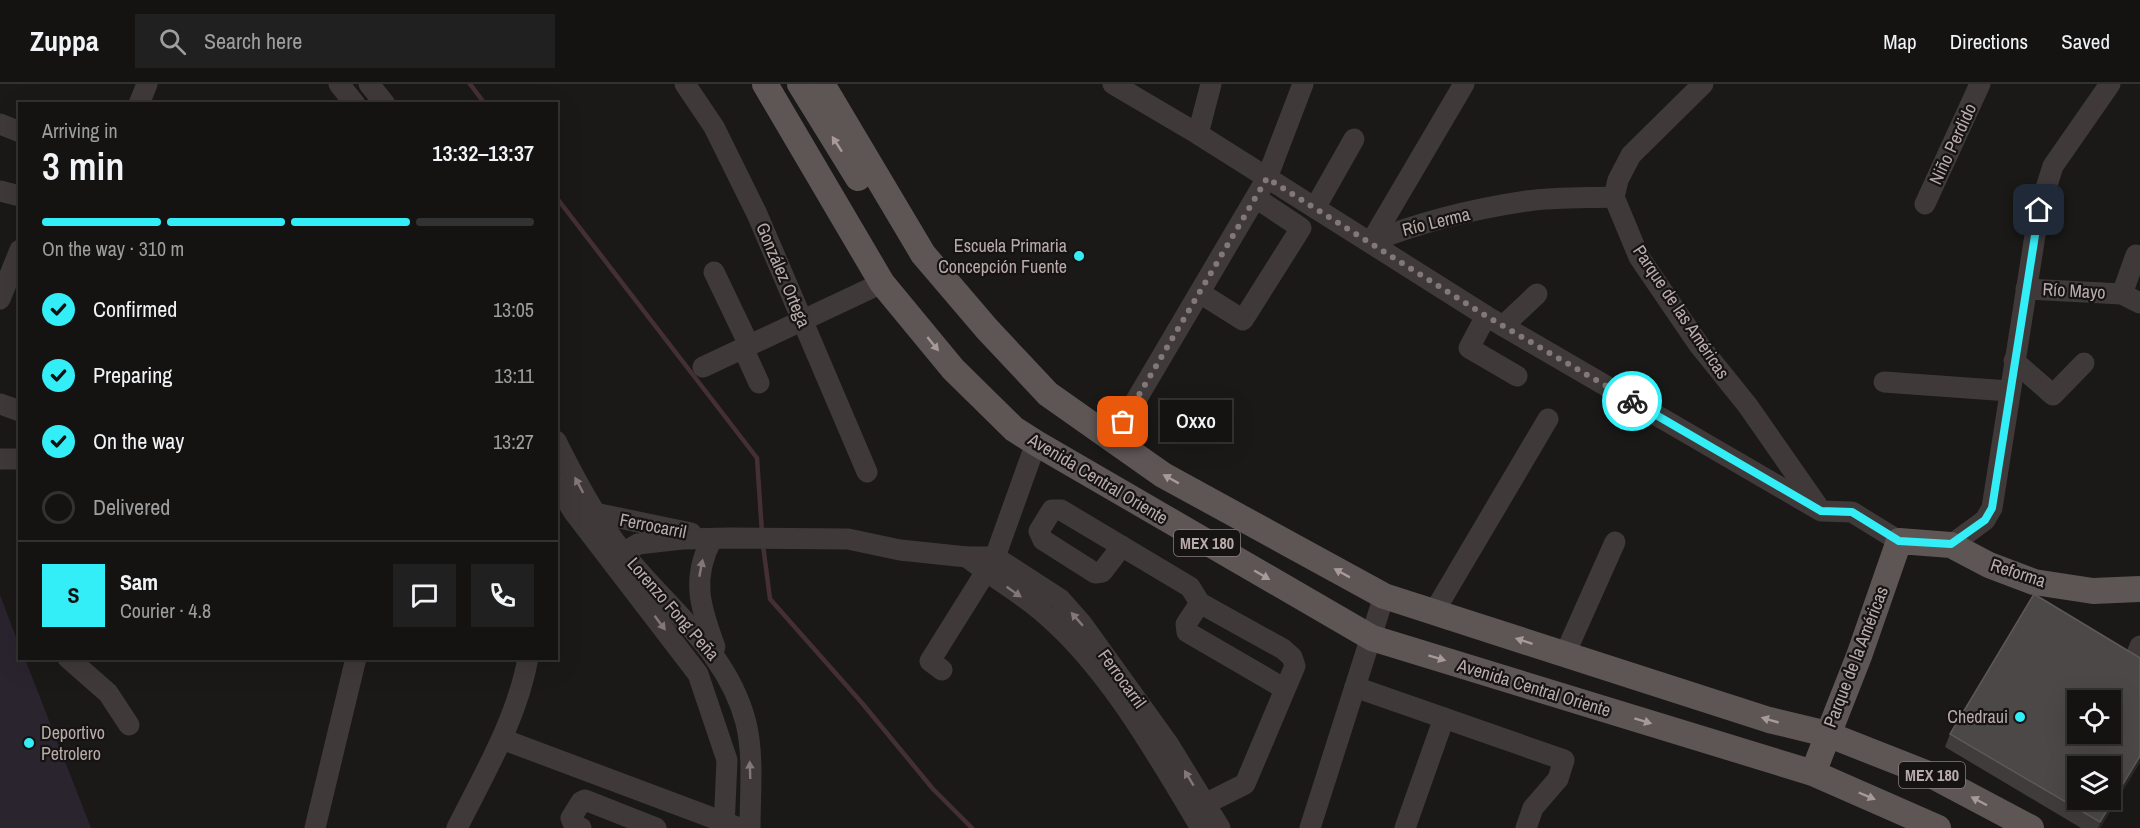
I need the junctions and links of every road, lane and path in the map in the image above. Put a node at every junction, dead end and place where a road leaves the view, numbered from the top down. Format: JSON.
{"nodes":[{"id":1,"x":147,"y":84,"type":"edge"},
{"id":2,"x":339,"y":84,"type":"edge"},
{"id":3,"x":369,"y":84,"type":"edge"},
{"id":4,"x":685,"y":84,"type":"edge"},
{"id":5,"x":765,"y":84,"type":"edge"},
{"id":6,"x":780,"y":84,"type":"edge"},
{"id":7,"x":800,"y":84,"type":"edge"},
{"id":8,"x":822,"y":84,"type":"edge"},
{"id":9,"x":1113,"y":84,"type":"edge"},
{"id":10,"x":1211,"y":84,"type":"edge"},
{"id":11,"x":1303,"y":84,"type":"edge"},
{"id":12,"x":1464,"y":84,"type":"edge"},
{"id":13,"x":1702,"y":84,"type":"edge"},
{"id":14,"x":1980,"y":84,"type":"edge"},
{"id":15,"x":2110,"y":84,"type":"edge"},
{"id":16,"x":140,"y":102,"type":"edge"},
{"id":17,"x":353,"y":102,"type":"edge"},
{"id":18,"x":383,"y":102,"type":"edge"},
{"id":19,"x":809,"y":117,"type":"junction"},
{"id":20,"x":0,"y":124,"type":"edge"},
{"id":21,"x":18,"y":131,"type":"edge"},
{"id":22,"x":1198,"y":134,"type":"junction"},
{"id":23,"x":1354,"y":139,"type":"dead end"},
{"id":24,"x":1267,"y":178,"type":"junction"},
{"id":25,"x":0,"y":191,"type":"edge"},
{"id":26,"x":18,"y":196,"type":"edge"},
{"id":27,"x":1614,"y":197,"type":"junction"},
{"id":28,"x":1256,"y":198,"type":"junction"},
{"id":29,"x":1925,"y":204,"type":"dead end"},
{"id":30,"x":1315,"y":208,"type":"junction"},
{"id":31,"x":1371,"y":242,"type":"junction"},
{"id":32,"x":18,"y":255,"type":"edge"},
{"id":33,"x":2136,"y":255,"type":"dead end"},
{"id":34,"x":714,"y":272,"type":"dead end"},
{"id":35,"x":882,"y":283,"type":"junction"},
{"id":36,"x":2026,"y":289,"type":"junction"},
{"id":37,"x":1200,"y":293,"type":"junction"},
{"id":38,"x":1537,"y":294,"type":"dead end"},
{"id":39,"x":2131,"y":298,"type":"edge"},
{"id":40,"x":0,"y":299,"type":"edge"},
{"id":41,"x":907,"y":311,"type":"junction"},
{"id":42,"x":802,"y":321,"type":"junction"},
{"id":43,"x":1495,"y":321,"type":"junction"},
{"id":44,"x":746,"y":347,"type":"junction"},
{"id":45,"x":2014,"y":361,"type":"junction"},
{"id":46,"x":2084,"y":363,"type":"dead end"},
{"id":47,"x":703,"y":367,"type":"dead end"},
{"id":48,"x":1517,"y":376,"type":"dead end"},
{"id":49,"x":759,"y":382,"type":"dead end"},
{"id":50,"x":1884,"y":382,"type":"dead end"},
{"id":51,"x":2009,"y":390,"type":"junction"},
{"id":52,"x":1048,"y":394,"type":"junction"},
{"id":53,"x":0,"y":404,"type":"edge"},
{"id":54,"x":18,"y":410,"type":"edge"},
{"id":55,"x":1548,"y":419,"type":"dead end"},
{"id":56,"x":1112,"y":441,"type":"junction"},
{"id":57,"x":1036,"y":443,"type":"junction"},
{"id":58,"x":558,"y":445,"type":"edge"},
{"id":59,"x":0,"y":459,"type":"edge"},
{"id":60,"x":18,"y":459,"type":"edge"},
{"id":61,"x":867,"y":472,"type":"dead end"},
{"id":62,"x":558,"y":485,"type":"edge"},
{"id":63,"x":1821,"y":511,"type":"junction"},
{"id":64,"x":595,"y":513,"type":"junction"},
{"id":65,"x":721,"y":538,"type":"junction"},
{"id":66,"x":1899,"y":541,"type":"junction"},
{"id":67,"x":1616,"y":542,"type":"dead end"},
{"id":68,"x":1951,"y":544,"type":"junction"},
{"id":69,"x":1122,"y":546,"type":"dead end"},
{"id":70,"x":617,"y":556,"type":"junction"},
{"id":71,"x":990,"y":564,"type":"junction"},
{"id":72,"x":2140,"y":589,"type":"edge"},
{"id":73,"x":1384,"y":596,"type":"junction"},
{"id":74,"x":1200,"y":603,"type":"junction"},
{"id":75,"x":1434,"y":612,"type":"junction"},
{"id":76,"x":1372,"y":638,"type":"junction"},
{"id":77,"x":1565,"y":654,"type":"junction"},
{"id":78,"x":70,"y":660,"type":"edge"},
{"id":79,"x":356,"y":660,"type":"edge"},
{"id":80,"x":528,"y":660,"type":"edge"},
{"id":81,"x":721,"y":664,"type":"junction"},
{"id":82,"x":942,"y":670,"type":"dead end"},
{"id":83,"x":1355,"y":687,"type":"junction"},
{"id":84,"x":1285,"y":689,"type":"junction"},
{"id":85,"x":1444,"y":718,"type":"junction"},
{"id":86,"x":129,"y":725,"type":"dead end"},
{"id":87,"x":1827,"y":734,"type":"junction"},
{"id":88,"x":502,"y":739,"type":"junction"},
{"id":89,"x":1813,"y":773,"type":"junction"},
{"id":90,"x":1205,"y":804,"type":"junction"},
{"id":91,"x":718,"y":824,"type":"edge"},
{"id":92,"x":315,"y":828,"type":"edge"},
{"id":93,"x":457,"y":828,"type":"edge"},
{"id":94,"x":581,"y":828,"type":"edge"},
{"id":95,"x":656,"y":828,"type":"edge"},
{"id":96,"x":750,"y":828,"type":"edge"},
{"id":97,"x":1201,"y":828,"type":"edge"},
{"id":98,"x":1220,"y":828,"type":"edge"},
{"id":99,"x":1310,"y":828,"type":"edge"},
{"id":100,"x":1405,"y":828,"type":"edge"},
{"id":101,"x":1526,"y":828,"type":"edge"},
{"id":102,"x":1938,"y":828,"type":"edge"},
{"id":103,"x":2031,"y":828,"type":"edge"}],
"edges":[{"from":1,"to":16,"type":"street"},
{"from":2,"to":17,"type":"street"},
{"from":3,"to":18,"type":"street"},
{"from":4,"to":42,"type":"street","name":"González Ortega"},
{"from":5,"to":35,"type":"main road","name":"Avenida Central Oriente","number":"MEX 180"},
{"from":6,"to":19,"type":"main road"},
{"from":7,"to":19,"type":"main road"},
{"from":8,"to":52,"type":"main road","name":"Avenida Central Oriente","number":"MEX 180"},
{"from":9,"to":22,"type":"street"},
{"from":10,"to":22,"type":"street"},
{"from":11,"to":24,"type":"street"},
{"from":12,"to":31,"type":"street","name":"Río Lerma"},
{"from":13,"to":27,"type":"street"},
{"from":14,"to":29,"type":"street","name":"Niño Perdido"},
{"from":15,"to":36,"type":"street"},
{"from":19,"to":41,"type":"main road"},
{"from":52,"to":19,"type":"main road","one_way":true},
{"from":20,"to":21,"type":"street"},
{"from":22,"to":24,"type":"street"},
{"from":23,"to":30,"type":"street"},
{"from":24,"to":28,"type":"street"},
{"from":24,"to":30,"type":"street"},
{"from":25,"to":26,"type":"street"},
{"from":27,"to":31,"type":"street","name":"Río Lerma"},
{"from":27,"to":63,"type":"street","name":"Parque de las Américas"},
{"from":28,"to":37,"type":"street"},
{"from":28,"to":37,"type":"street"},
{"from":30,"to":31,"type":"street"},
{"from":31,"to":43,"type":"street"},
{"from":32,"to":40,"type":"street"},
{"from":33,"to":39,"type":"street","name":"Río Mayo"},
{"from":34,"to":44,"type":"street"},
{"from":35,"to":41,"type":"main road","name":"Avenida Central Oriente","number":"MEX 180"},
{"from":35,"to":42,"type":"street"},
{"from":36,"to":39,"type":"street","name":"Río Mayo"},
{"from":36,"to":45,"type":"street"},
{"from":37,"to":56,"type":"street"},
{"from":38,"to":43,"type":"street"},
{"from":41,"to":57,"type":"main road","name":"Avenida Central Oriente","number":"MEX 180","one_way":true},
{"from":42,"to":44,"type":"street"},
{"from":42,"to":61,"type":"street","name":"González Ortega"},
{"from":43,"to":48,"type":"street"},
{"from":43,"to":63,"type":"street"},
{"from":44,"to":47,"type":"street"},
{"from":44,"to":49,"type":"street"},
{"from":45,"to":46,"type":"street"},
{"from":45,"to":51,"type":"street"},
{"from":50,"to":51,"type":"street"},
{"from":51,"to":68,"type":"street"},
{"from":52,"to":56,"type":"main road","name":"Avenida Central Oriente","number":"MEX 180"},
{"from":53,"to":54,"type":"street"},
{"from":55,"to":75,"type":"street"},
{"from":73,"to":56,"type":"main road","name":"Avenida Central Oriente","number":"MEX 180","one_way":true},
{"from":57,"to":71,"type":"street"},
{"from":57,"to":76,"type":"main road","name":"Avenida Central Oriente","number":"MEX 180","one_way":true},
{"from":64,"to":58,"type":"street","name":"Lorenzo Fong Peña","one_way":true},
{"from":59,"to":60,"type":"street"},
{"from":62,"to":70,"type":"street","name":"Lorenzo Fong Peña"},
{"from":63,"to":66,"type":"street"},
{"from":64,"to":65,"type":"street","name":"Ferrocarril"},
{"from":64,"to":70,"type":"street","name":"Lorenzo Fong Peña"},
{"from":65,"to":70,"type":"street","name":"Ferrocarril"},
{"from":65,"to":71,"type":"street","name":"Ferrocarril"},
{"from":81,"to":65,"type":"street","one_way":true},
{"from":66,"to":68,"type":"main road","name":"Reforma"},
{"from":66,"to":87,"type":"main road","name":"Parque de la Américas"},
{"from":67,"to":77,"type":"street"},
{"from":68,"to":72,"type":"main road","name":"Reforma"},
{"from":69,"to":74,"type":"street"},
{"from":70,"to":81,"type":"street","name":"Lorenzo Fong Peña"},
{"from":70,"to":91,"type":"street","name":"Lorenzo Fong Peña","one_way":true},
{"from":71,"to":82,"type":"street"},
{"from":90,"to":71,"type":"street","name":"Ferrocarril","one_way":true},
{"from":71,"to":97,"type":"street","name":"Ferrocarril","one_way":true},
{"from":73,"to":75,"type":"main road","name":"Avenida Central Oriente","number":"MEX 180"},
{"from":73,"to":76,"type":"street"},
{"from":74,"to":84,"type":"street"},
{"from":74,"to":84,"type":"street"},
{"from":77,"to":75,"type":"main road","name":"Avenida Central Oriente","number":"MEX 180","one_way":true},
{"from":76,"to":83,"type":"street"},
{"from":76,"to":89,"type":"main road","name":"Avenida Central Oriente","number":"MEX 180","one_way":true},
{"from":87,"to":77,"type":"main road","name":"Avenida Central Oriente","number":"MEX 180","one_way":true},
{"from":78,"to":86,"type":"street"},
{"from":79,"to":92,"type":"street"},
{"from":80,"to":88,"type":"street"},
{"from":96,"to":81,"type":"street","name":"Lorenzo Fong Peña","one_way":true},
{"from":83,"to":85,"type":"street"},
{"from":83,"to":99,"type":"street"},
{"from":84,"to":90,"type":"street"},
{"from":85,"to":100,"type":"street"},
{"from":85,"to":101,"type":"street"},
{"from":87,"to":89,"type":"main road","name":"Parque de la Américas"},
{"from":103,"to":87,"type":"main road","number":"MEX 180","one_way":true},
{"from":88,"to":91,"type":"street"},
{"from":88,"to":93,"type":"street"},
{"from":89,"to":102,"type":"main road","number":"MEX 180","one_way":true},
{"from":90,"to":98,"type":"street","name":"Ferrocarril"},
{"from":94,"to":95,"type":"street"}]}
